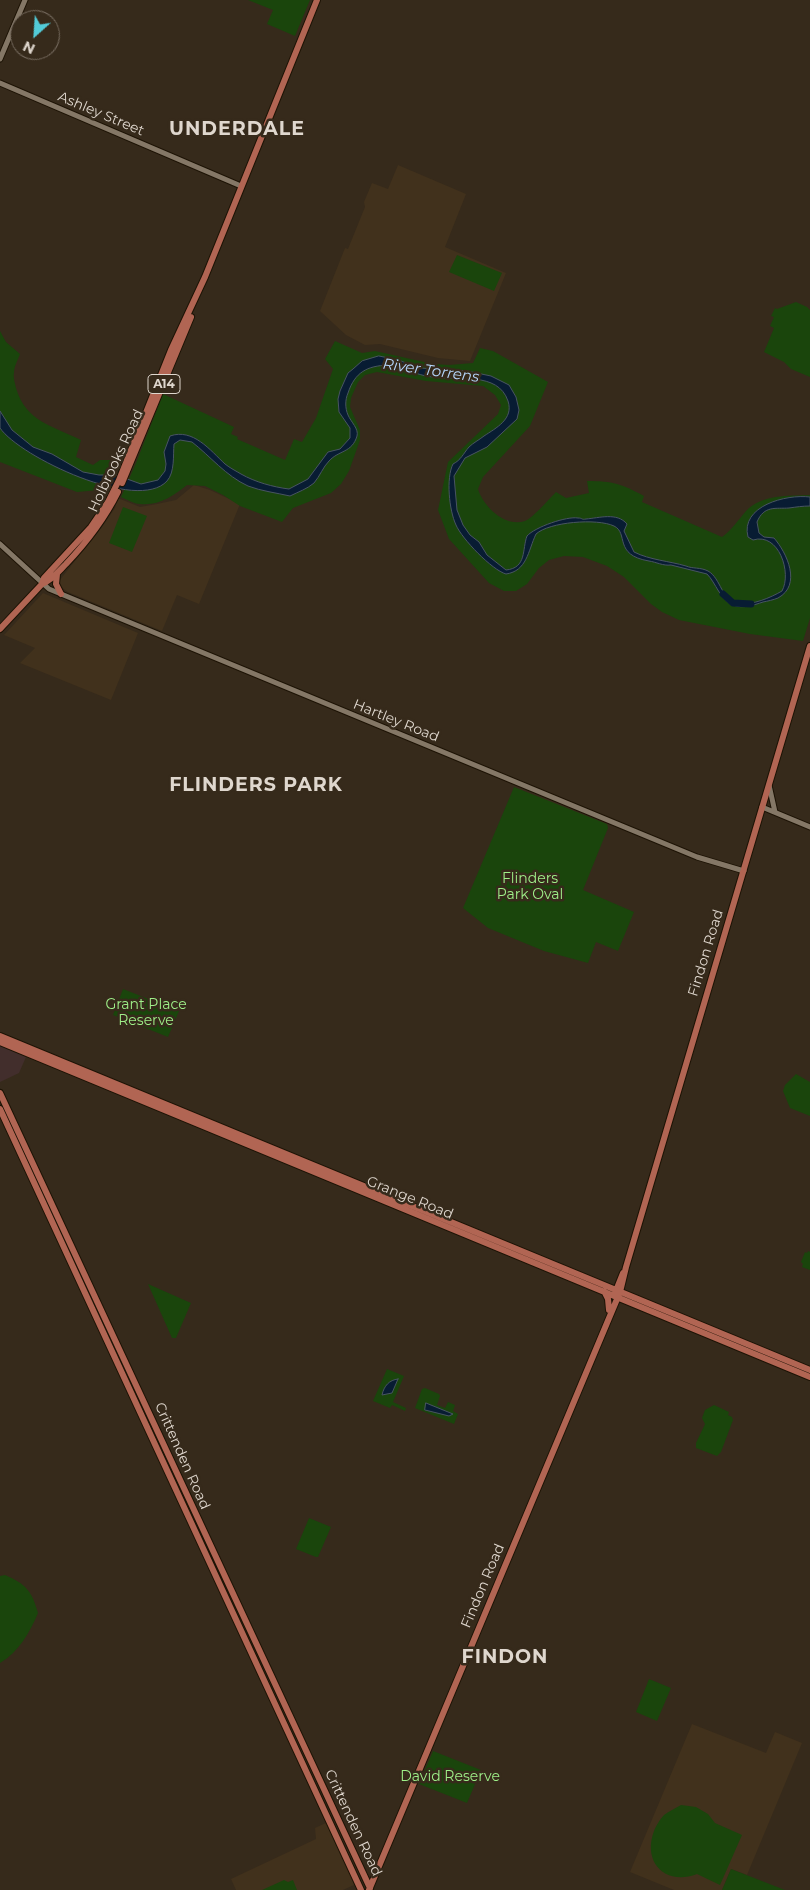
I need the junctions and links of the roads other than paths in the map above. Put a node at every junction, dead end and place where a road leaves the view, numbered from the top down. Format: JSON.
{"nodes":[{"id":1,"x":25,"y":0,"type":"edge"},
{"id":2,"x":317,"y":0,"type":"edge"},
{"id":3,"x":0,"y":59,"type":"edge"},
{"id":4,"x":2,"y":85,"type":"edge"},
{"id":5,"x":241,"y":186,"type":"junction"},
{"id":6,"x":113,"y":496,"type":"junction"},
{"id":7,"x":0,"y":544,"type":"edge"},
{"id":8,"x":57,"y":573,"type":"junction"},
{"id":9,"x":42,"y":584,"type":"junction"},
{"id":10,"x":61,"y":594,"type":"junction"},
{"id":11,"x":0,"y":629,"type":"edge"},
{"id":12,"x":810,"y":646,"type":"edge"},
{"id":13,"x":769,"y":784,"type":"junction"},
{"id":14,"x":762,"y":807,"type":"junction"},
{"id":15,"x":775,"y":812,"type":"junction"},
{"id":16,"x":810,"y":827,"type":"edge"},
{"id":17,"x":744,"y":871,"type":"junction"},
{"id":18,"x":0,"y":1036,"type":"edge"},
{"id":19,"x":0,"y":1042,"type":"edge"},
{"id":20,"x":0,"y":1093,"type":"edge"},
{"id":21,"x":0,"y":1108,"type":"edge"},
{"id":22,"x":622,"y":1280,"type":"junction"},
{"id":23,"x":604,"y":1288,"type":"junction"},
{"id":24,"x":617,"y":1294,"type":"junction"},
{"id":25,"x":630,"y":1296,"type":"junction"},
{"id":26,"x":632,"y":1303,"type":"junction"},
{"id":27,"x":610,"y":1312,"type":"junction"},
{"id":28,"x":695,"y":1325,"type":"junction"},
{"id":29,"x":810,"y":1370,"type":"edge"},
{"id":30,"x":810,"y":1377,"type":"edge"},
{"id":31,"x":376,"y":1872,"type":"junction"},
{"id":32,"x":363,"y":1873,"type":"junction"},
{"id":33,"x":358,"y":1881,"type":"junction"},
{"id":34,"x":369,"y":1889,"type":"edge"},
{"id":35,"x":361,"y":1890,"type":"edge"}],
"edges":[{"from":1,"to":3,"type":"street"},
{"from":2,"to":5,"type":"main road","name":"Holbrooks Road","number":"A14"},
{"from":4,"to":5,"type":"street","name":"Ashley Street"},
{"from":5,"to":6,"type":"main road","name":"Holbrooks Road","number":"A14"},
{"from":6,"to":8,"type":"main road","name":"Holbrooks Road","number":"A14"},
{"from":6,"to":9,"type":"main road","name":"Holbrooks Road","number":"A14"},
{"from":7,"to":9,"type":"street","name":"Hartley Road"},
{"from":8,"to":9,"type":"main road","name":"Holbrooks Road","number":"A14"},
{"from":8,"to":10,"type":"main road"},
{"from":9,"to":10,"type":"street","name":"Hartley Road"},
{"from":9,"to":11,"type":"main road","name":"Holbrooks Road","number":"A14"},
{"from":10,"to":17,"type":"street","name":"Hartley Road"},
{"from":12,"to":13,"type":"main road","name":"Findon Road"},
{"from":13,"to":14,"type":"main road","name":"Findon Road"},
{"from":13,"to":15,"type":"street"},
{"from":14,"to":15,"type":"street"},
{"from":14,"to":17,"type":"main road","name":"Findon Road"},
{"from":15,"to":16,"type":"street"},
{"from":17,"to":22,"type":"main road","name":"Findon Road"},
{"from":18,"to":23,"type":"main road","name":"Grange Road"},
{"from":19,"to":23,"type":"main road","name":"Grange Road"},
{"from":20,"to":32,"type":"main road","name":"Crittenden Road"},
{"from":21,"to":33,"type":"main road","name":"Crittenden Road"},
{"from":22,"to":23,"type":"main road"},
{"from":22,"to":24,"type":"main road","name":"Findon Road"},
{"from":22,"to":25,"type":"main road"},
{"from":23,"to":24,"type":"main road","name":"Grange Road"},
{"from":23,"to":27,"type":"main road"},
{"from":24,"to":25,"type":"main road","name":"Grange Road"},
{"from":24,"to":26,"type":"main road","name":"Grange Road"},
{"from":24,"to":27,"type":"main road","name":"Findon Road"},
{"from":25,"to":28,"type":"main road","name":"Grange Road"},
{"from":26,"to":27,"type":"main road"},
{"from":26,"to":28,"type":"main road","name":"Grange Road"},
{"from":27,"to":31,"type":"main road","name":"Findon Road"},
{"from":28,"to":29,"type":"main road","name":"Grange Road"},
{"from":28,"to":30,"type":"main road","name":"Grange Road"},
{"from":31,"to":32,"type":"main road"},
{"from":31,"to":34,"type":"main road","name":"Findon Road"},
{"from":32,"to":34,"type":"main road","name":"Crittenden Road"},
{"from":33,"to":34,"type":"main road","name":"Crittenden Road"},
{"from":33,"to":35,"type":"main road"}]}
